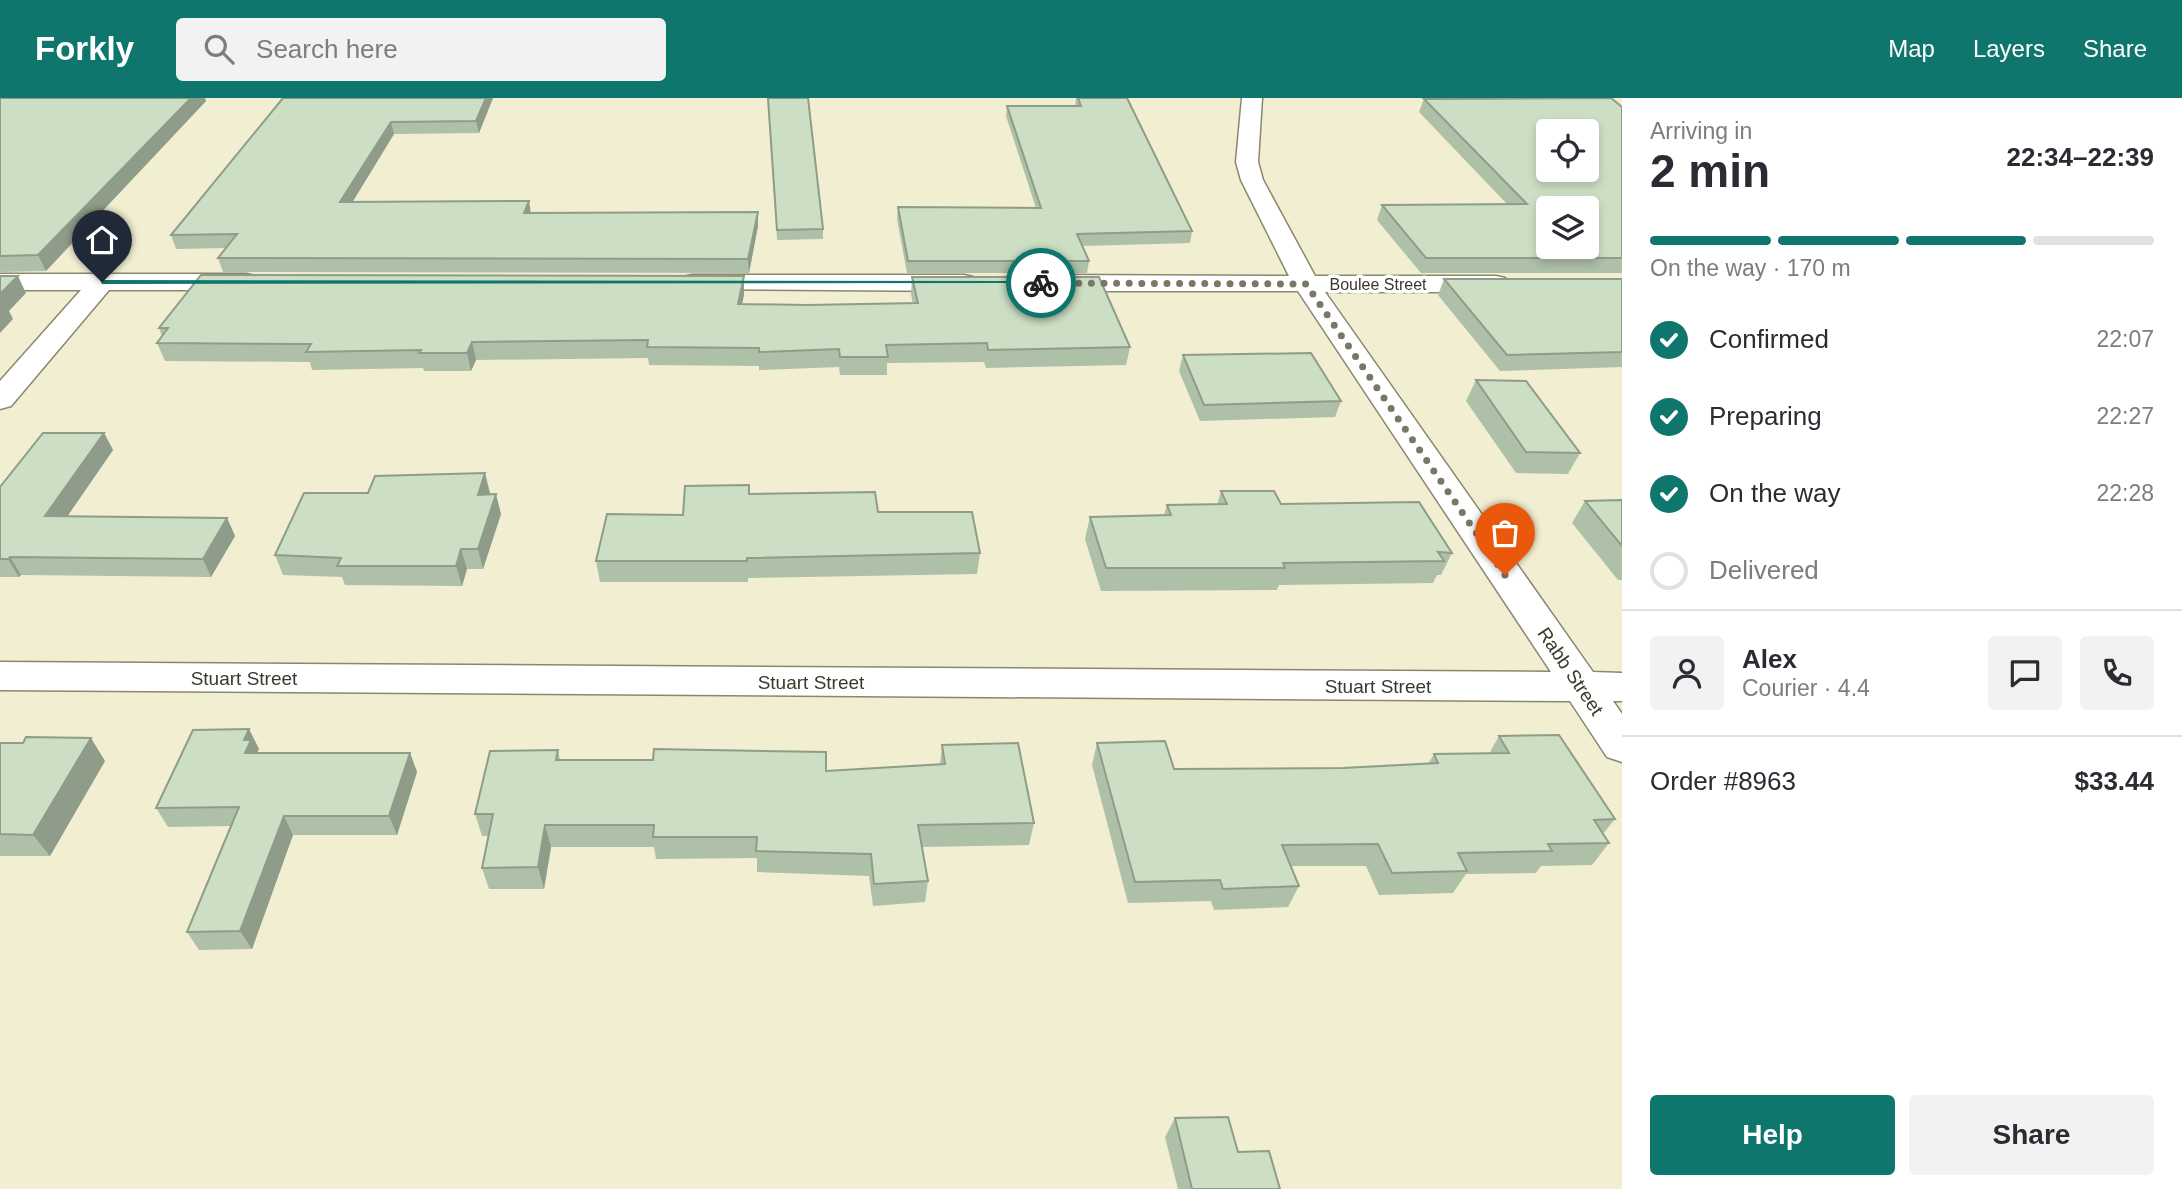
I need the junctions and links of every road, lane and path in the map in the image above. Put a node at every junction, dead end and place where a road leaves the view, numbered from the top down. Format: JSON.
{"nodes":[{"id":1,"x":1252,"y":98,"type":"edge"},
{"id":2,"x":0,"y":282,"type":"edge"},
{"id":3,"x":102,"y":282,"type":"junction"},
{"id":4,"x":270,"y":282,"type":"edge"},
{"id":5,"x":662,"y":283,"type":"edge"},
{"id":6,"x":984,"y":283,"type":"edge"},
{"id":7,"x":1026,"y":283,"type":"edge"},
{"id":8,"x":1306,"y":284,"type":"junction"},
{"id":9,"x":1526,"y":284,"type":"edge"},
{"id":10,"x":0,"y":400,"type":"edge"},
{"id":11,"x":0,"y":676,"type":"edge"},
{"id":12,"x":1581,"y":687,"type":"junction"},
{"id":13,"x":1622,"y":687,"type":"edge"},
{"id":14,"x":1622,"y":746,"type":"edge"}],
"edges":[{"from":1,"to":8,"type":"street","name":"Rabb Street"},
{"from":2,"to":3,"type":"street"},
{"from":3,"to":4,"type":"street"},
{"from":3,"to":10,"type":"street"},
{"from":5,"to":6,"type":"street"},
{"from":7,"to":8,"type":"street","name":"Boulee Street"},
{"from":8,"to":9,"type":"street","name":"Boulee Street"},
{"from":8,"to":12,"type":"street","name":"Rabb Street"},
{"from":11,"to":12,"type":"street","name":"Stuart Street"},
{"from":12,"to":13,"type":"street","name":"Stuart Street"},
{"from":12,"to":14,"type":"street","name":"Rabb Street"}]}
